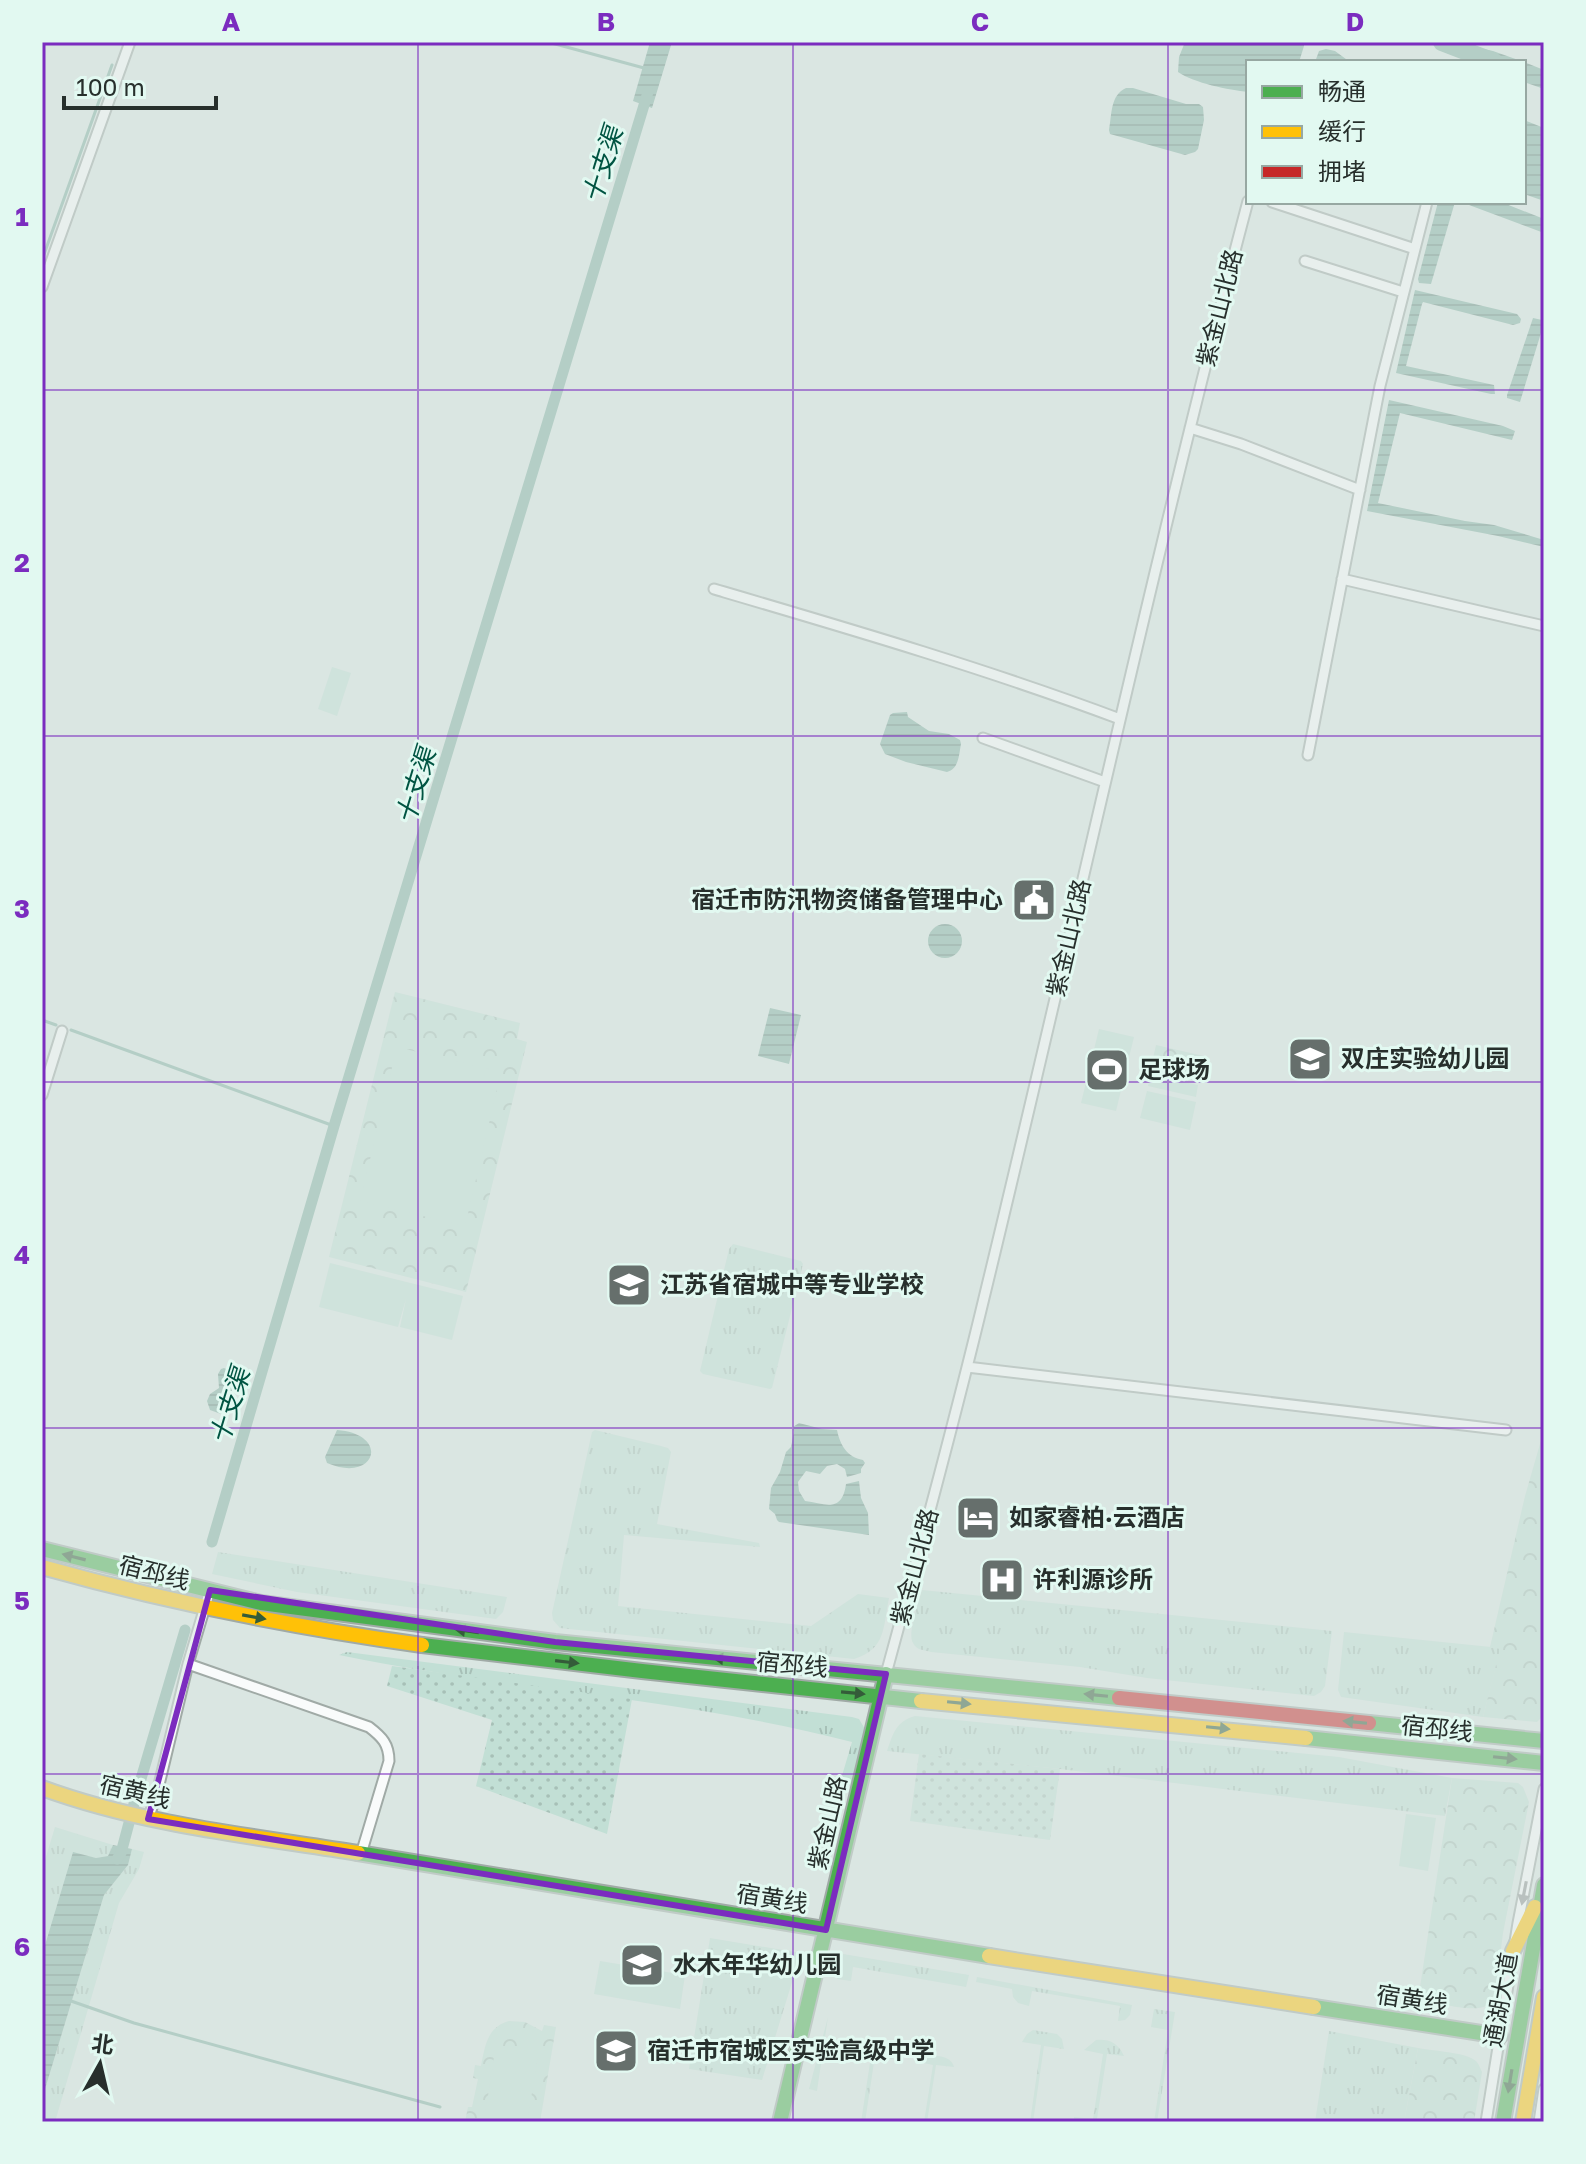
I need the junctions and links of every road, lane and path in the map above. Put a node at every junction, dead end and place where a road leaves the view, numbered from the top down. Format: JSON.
{"nodes":[{"id":1,"x":130,"y":42,"type":"edge"},
{"id":2,"x":1247,"y":204,"type":"edge"},
{"id":3,"x":1278,"y":204,"type":"edge"},
{"id":4,"x":1426,"y":204,"type":"edge"},
{"id":5,"x":1415,"y":249,"type":"junction"},
{"id":6,"x":1305,"y":261,"type":"dead end"},
{"id":7,"x":42,"y":287,"type":"edge"},
{"id":8,"x":1403,"y":292,"type":"junction"},
{"id":9,"x":1190,"y":428,"type":"junction"},
{"id":10,"x":1360,"y":490,"type":"junction"},
{"id":11,"x":1342,"y":579,"type":"junction"},
{"id":12,"x":714,"y":589,"type":"dead end"},
{"id":13,"x":1544,"y":626,"type":"edge"},
{"id":14,"x":1120,"y":719,"type":"junction"},
{"id":15,"x":983,"y":738,"type":"dead end"},
{"id":16,"x":1308,"y":755,"type":"dead end"},
{"id":17,"x":1105,"y":782,"type":"junction"},
{"id":18,"x":62,"y":1031,"type":"dead end"},
{"id":19,"x":42,"y":1095,"type":"edge"},
{"id":20,"x":967,"y":1367,"type":"junction"},
{"id":21,"x":1506,"y":1430,"type":"dead end"},
{"id":22,"x":42,"y":1549,"type":"edge"},
{"id":23,"x":42,"y":1567,"type":"edge"},
{"id":24,"x":210,"y":1590,"type":"junction"},
{"id":25,"x":205,"y":1608,"type":"junction"},
{"id":26,"x":188,"y":1664,"type":"junction"},
{"id":27,"x":886,"y":1674,"type":"junction"},
{"id":28,"x":882,"y":1695,"type":"junction"},
{"id":29,"x":1544,"y":1741,"type":"edge"},
{"id":30,"x":1544,"y":1763,"type":"edge"},
{"id":31,"x":42,"y":1788,"type":"edge"},
{"id":32,"x":1544,"y":1789,"type":"edge"},
{"id":33,"x":145,"y":1819,"type":"junction"},
{"id":34,"x":361,"y":1854,"type":"junction"},
{"id":35,"x":1544,"y":1887,"type":"edge"},
{"id":36,"x":826,"y":1930,"type":"junction"},
{"id":37,"x":1513,"y":1951,"type":"junction"},
{"id":38,"x":1544,"y":1997,"type":"edge"},
{"id":39,"x":1500,"y":2036,"type":"junction"},
{"id":40,"x":1544,"y":2089,"type":"edge"},
{"id":41,"x":780,"y":2122,"type":"edge"},
{"id":42,"x":1486,"y":2122,"type":"edge"},
{"id":43,"x":1503,"y":2122,"type":"edge"},
{"id":44,"x":1523,"y":2122,"type":"edge"},
{"id":45,"x":1539,"y":2122,"type":"edge"}],
"edges":[{"from":1,"to":7,"type":"street"},
{"from":2,"to":9,"type":"street","name":"紫金山北路"},
{"from":3,"to":5,"type":"street"},
{"from":4,"to":5,"type":"street"},
{"from":5,"to":8,"type":"street"},
{"from":6,"to":8,"type":"street"},
{"from":8,"to":10,"type":"street"},
{"from":9,"to":10,"type":"street"},
{"from":9,"to":14,"type":"street","name":"紫金山北路"},
{"from":10,"to":11,"type":"street"},
{"from":11,"to":13,"type":"street"},
{"from":11,"to":16,"type":"street"},
{"from":12,"to":14,"type":"street"},
{"from":14,"to":17,"type":"street","name":"紫金山北路"},
{"from":15,"to":17,"type":"street"},
{"from":17,"to":20,"type":"street","name":"紫金山北路"},
{"from":18,"to":19,"type":"street"},
{"from":20,"to":21,"type":"street"},
{"from":20,"to":27,"type":"street","name":"紫金山北路"},
{"from":24,"to":22,"type":"main road","name":"宿邳线","one_way":true},
{"from":23,"to":25,"type":"main road","name":"宿邳线"},
{"from":24,"to":25,"type":"street"},
{"from":27,"to":24,"type":"main road","name":"宿邳线","one_way":true},
{"from":25,"to":26,"type":"street"},
{"from":25,"to":28,"type":"main road","name":"宿邳线","one_way":true},
{"from":26,"to":33,"type":"street"},
{"from":26,"to":34,"type":"street"},
{"from":27,"to":28,"type":"main road","name":"紫金山路"},
{"from":29,"to":27,"type":"main road","name":"宿邳线","one_way":true},
{"from":28,"to":30,"type":"main road","name":"宿邳线","one_way":true},
{"from":28,"to":36,"type":"main road","name":"紫金山路"},
{"from":31,"to":33,"type":"main road","name":"宿黄线"},
{"from":32,"to":37,"type":"street","one_way":true},
{"from":33,"to":34,"type":"main road","name":"宿黄线"},
{"from":34,"to":36,"type":"main road","name":"宿黄线"},
{"from":35,"to":37,"type":"main road"},
{"from":35,"to":43,"type":"main road","name":"通湖大道","one_way":true},
{"from":36,"to":39,"type":"main road","name":"宿黄线"},
{"from":36,"to":41,"type":"main road","name":"紫金山路"},
{"from":37,"to":39,"type":"street"},
{"from":38,"to":44,"type":"main road","name":"通湖大道"},
{"from":39,"to":42,"type":"street"},
{"from":40,"to":45,"type":"street"}]}
